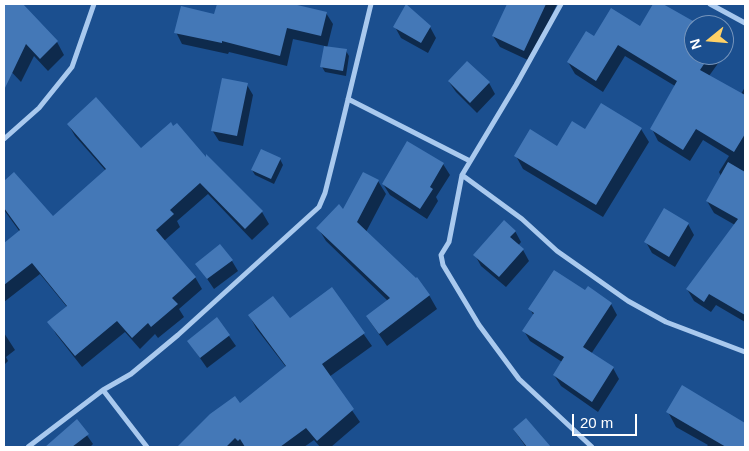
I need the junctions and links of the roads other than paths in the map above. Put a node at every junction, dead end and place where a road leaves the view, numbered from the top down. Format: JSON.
{"nodes":[{"id":1,"x":94,"y":4,"type":"edge"},
{"id":2,"x":371,"y":4,"type":"edge"},
{"id":3,"x":560,"y":4,"type":"edge"},
{"id":4,"x":710,"y":4,"type":"edge"},
{"id":5,"x":745,"y":23,"type":"edge"},
{"id":6,"x":348,"y":99,"type":"junction"},
{"id":7,"x":4,"y":139,"type":"edge"},
{"id":8,"x":470,"y":161,"type":"junction"},
{"id":9,"x":462,"y":175,"type":"junction"},
{"id":10,"x":745,"y":352,"type":"edge"},
{"id":11,"x":104,"y":390,"type":"junction"},
{"id":12,"x":28,"y":447,"type":"edge"},
{"id":13,"x":147,"y":447,"type":"edge"},
{"id":14,"x":592,"y":447,"type":"edge"}],
"edges":[{"from":1,"to":7,"type":"street"},
{"from":2,"to":6,"type":"street"},
{"from":3,"to":8,"type":"street"},
{"from":4,"to":5,"type":"street"},
{"from":6,"to":8,"type":"street"},
{"from":6,"to":11,"type":"street"},
{"from":8,"to":9,"type":"street"},
{"from":9,"to":10,"type":"street"},
{"from":9,"to":14,"type":"street"},
{"from":11,"to":12,"type":"street"},
{"from":11,"to":13,"type":"street"}]}
